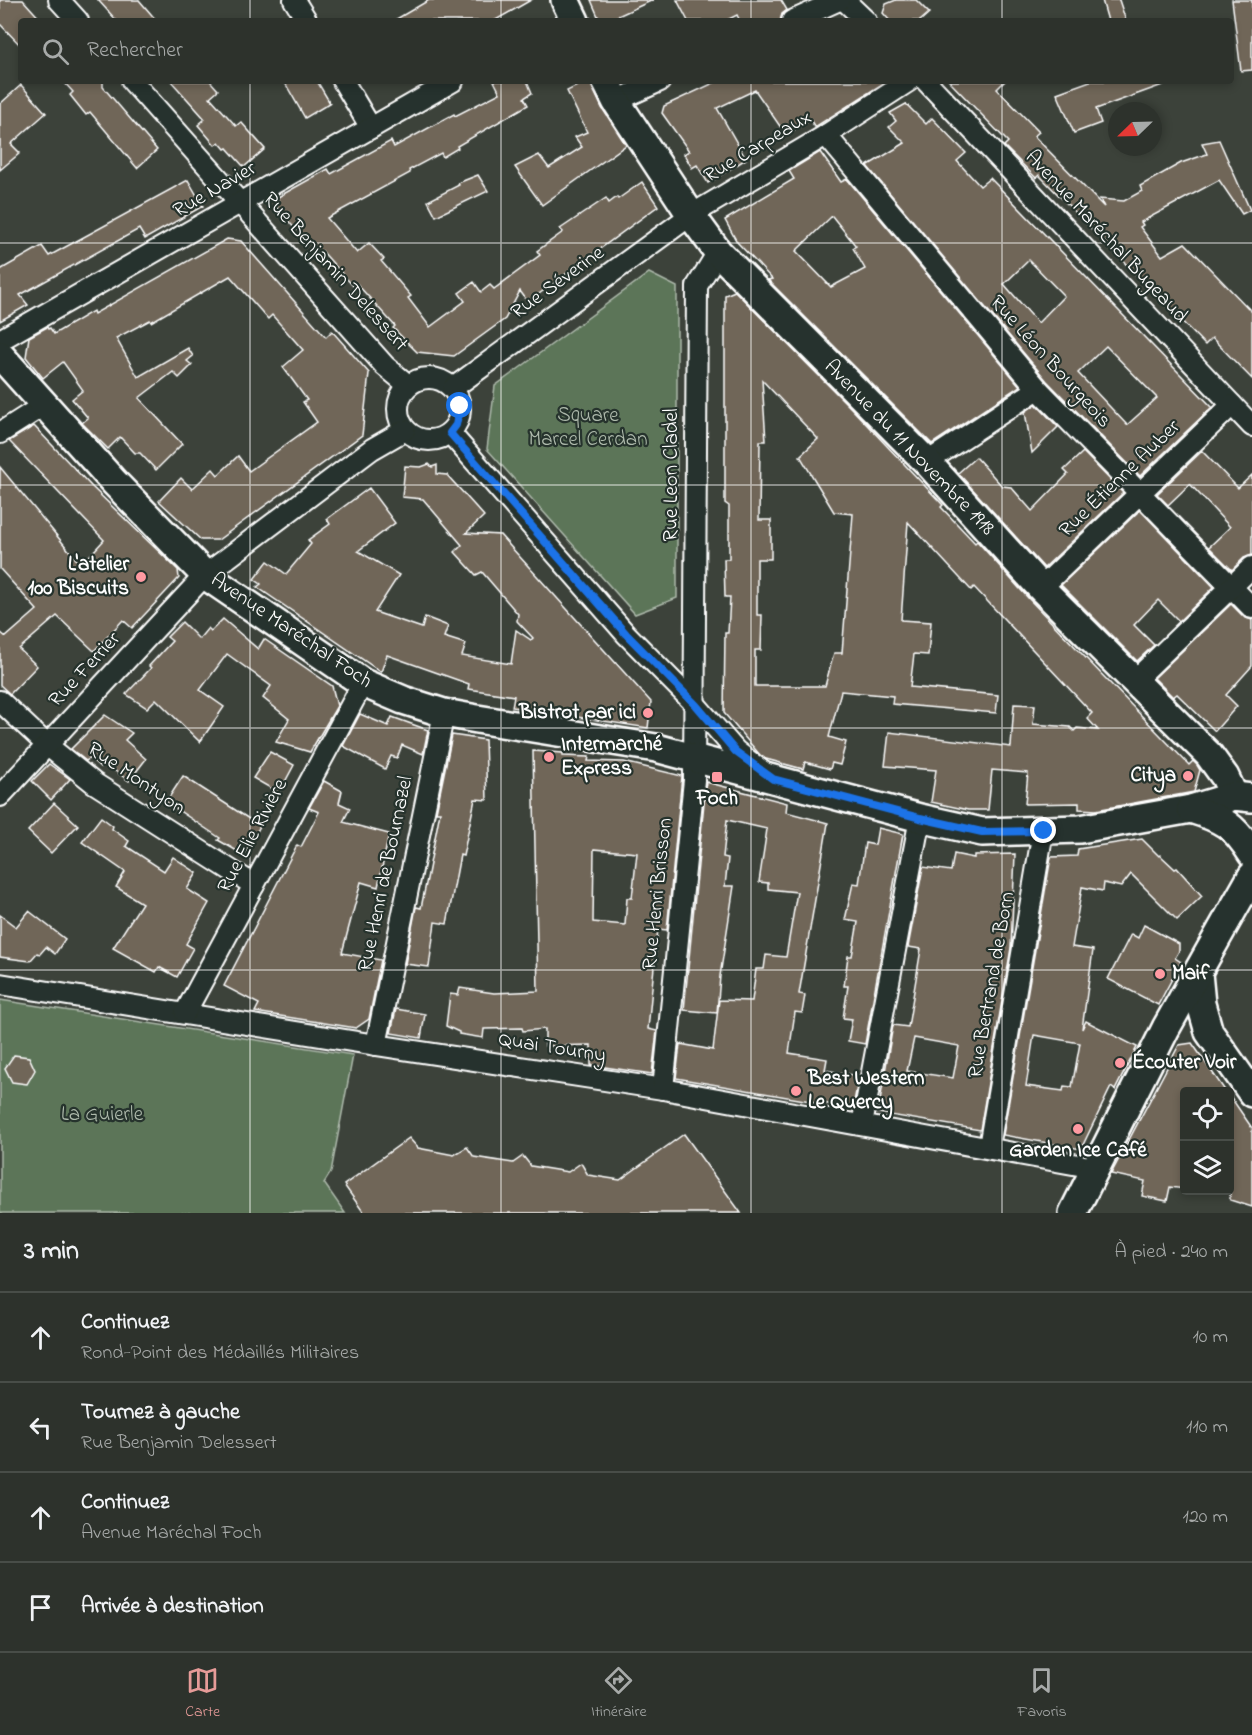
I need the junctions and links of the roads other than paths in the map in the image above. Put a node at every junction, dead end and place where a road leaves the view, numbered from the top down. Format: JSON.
{"nodes":[{"id":1,"x":59,"y":0,"type":"edge"},
{"id":2,"x":294,"y":0,"type":"edge"},
{"id":3,"x":839,"y":0,"type":"edge"},
{"id":4,"x":844,"y":0,"type":"edge"},
{"id":5,"x":75,"y":18,"type":"edge"},
{"id":6,"x":305,"y":18,"type":"edge"},
{"id":7,"x":799,"y":18,"type":"edge"},
{"id":8,"x":863,"y":18,"type":"edge"},
{"id":9,"x":135,"y":84,"type":"edge"},
{"id":10,"x":345,"y":84,"type":"edge"},
{"id":11,"x":448,"y":84,"type":"edge"},
{"id":12,"x":645,"y":84,"type":"edge"},
{"id":13,"x":904,"y":84,"type":"edge"},
{"id":14,"x":929,"y":84,"type":"edge"},
{"id":15,"x":611,"y":91,"type":"edge"},
{"id":16,"x":371,"y":128,"type":"junction"},
{"id":17,"x":826,"y":135,"type":"junction"},
{"id":18,"x":241,"y":202,"type":"junction"},
{"id":19,"x":691,"y":215,"type":"junction"},
{"id":20,"x":718,"y":252,"type":"junction"},
{"id":21,"x":0,"y":340,"type":"edge"},
{"id":22,"x":0,"y":356,"type":"edge"},
{"id":23,"x":408,"y":385,"type":"junction"},
{"id":24,"x":453,"y":388,"type":"junction"},
{"id":25,"x":1038,"y":389,"type":"junction"},
{"id":26,"x":44,"y":405,"type":"junction"},
{"id":27,"x":1232,"y":405,"type":"junction"},
{"id":28,"x":1252,"y":426,"type":"edge"},
{"id":29,"x":405,"y":430,"type":"junction"},
{"id":30,"x":0,"y":433,"type":"edge"},
{"id":31,"x":450,"y":433,"type":"junction"},
{"id":32,"x":927,"y":462,"type":"junction"},
{"id":33,"x":1139,"y":494,"type":"junction"},
{"id":34,"x":1252,"y":567,"type":"edge"},
{"id":35,"x":205,"y":575,"type":"junction"},
{"id":36,"x":1041,"y":588,"type":"junction"},
{"id":37,"x":1232,"y":588,"type":"junction"},
{"id":38,"x":1252,"y":608,"type":"edge"},
{"id":39,"x":1134,"y":681,"type":"junction"},
{"id":40,"x":363,"y":682,"type":"junction"},
{"id":41,"x":0,"y":701,"type":"edge"},
{"id":42,"x":696,"y":705,"type":"junction"},
{"id":43,"x":444,"y":712,"type":"junction"},
{"id":44,"x":48,"y":746,"type":"junction"},
{"id":45,"x":694,"y":757,"type":"junction"},
{"id":46,"x":773,"y":779,"type":"junction"},
{"id":47,"x":0,"y":796,"type":"edge"},
{"id":48,"x":1243,"y":797,"type":"edge"},
{"id":49,"x":1191,"y":809,"type":"junction"},
{"id":50,"x":920,"y":818,"type":"junction"},
{"id":51,"x":1044,"y":831,"type":"junction"},
{"id":52,"x":1252,"y":854,"type":"edge"},
{"id":53,"x":1252,"y":876,"type":"edge"},
{"id":54,"x":254,"y":885,"type":"junction"},
{"id":55,"x":1198,"y":973,"type":"junction"},
{"id":56,"x":0,"y":984,"type":"edge"},
{"id":57,"x":185,"y":1013,"type":"junction"},
{"id":58,"x":376,"y":1045,"type":"junction"},
{"id":59,"x":663,"y":1089,"type":"junction"},
{"id":60,"x":1252,"y":1093,"type":"edge"},
{"id":61,"x":862,"y":1125,"type":"junction"},
{"id":62,"x":988,"y":1147,"type":"junction"},
{"id":63,"x":1095,"y":1168,"type":"junction"},
{"id":64,"x":1073,"y":1213,"type":"edge"}],
"edges":[{"from":1,"to":5,"type":"street"},
{"from":2,"to":6,"type":"street"},
{"from":3,"to":7,"type":"street"},
{"from":4,"to":8,"type":"street"},
{"from":9,"to":18,"type":"street","name":"Rue Benjamin Delessert"},
{"from":10,"to":16,"type":"street"},
{"from":11,"to":16,"type":"street","name":"Rue Navier"},
{"from":12,"to":15,"type":"street"},
{"from":13,"to":17,"type":"street","name":"Rue Carpeaux"},
{"from":14,"to":27,"type":"street","name":"Avenue Maréchal Bugeaud"},
{"from":15,"to":19,"type":"street","name":"Avenue du 11 Novembre 1918"},
{"from":16,"to":18,"type":"street","name":"Rue Navier"},
{"from":17,"to":19,"type":"street","name":"Rue Carpeaux"},
{"from":17,"to":25,"type":"street","name":"Rue Léon Bourgeois"},
{"from":18,"to":21,"type":"street","name":"Rue Navier"},
{"from":18,"to":23,"type":"street","name":"Rue Benjamin Delessert"},
{"from":19,"to":20,"type":"street","name":"Avenue du 11 Novembre 1918"},
{"from":19,"to":24,"type":"street","name":"Rue Séverine"},
{"from":20,"to":32,"type":"street","name":"Avenue du 11 Novembre 1918"},
{"from":20,"to":42,"type":"street","name":"Rue Leon Cladel"},
{"from":22,"to":26,"type":"street","name":"Avenue Maréchal Foch"},
{"from":23,"to":24,"type":"street"},
{"from":23,"to":29,"type":"street"},
{"from":24,"to":31,"type":"street"},
{"from":25,"to":32,"type":"street"},
{"from":25,"to":33,"type":"street","name":"Rue Léon Bourgeois"},
{"from":26,"to":30,"type":"street"},
{"from":26,"to":35,"type":"street","name":"Avenue Maréchal Foch"},
{"from":27,"to":28,"type":"street","name":"Avenue Maréchal Bugeaud"},
{"from":27,"to":33,"type":"street","name":"Rue Étienne Auber"},
{"from":29,"to":31,"type":"street"},
{"from":29,"to":35,"type":"street"},
{"from":31,"to":42,"type":"street"},
{"from":32,"to":36,"type":"street","name":"Avenue du 11 Novembre 1918"},
{"from":33,"to":36,"type":"street","name":"Rue Étienne Auber"},
{"from":33,"to":37,"type":"street","name":"Rue Léon Bourgeois"},
{"from":34,"to":37,"type":"street"},
{"from":35,"to":40,"type":"street","name":"Avenue Maréchal Foch"},
{"from":35,"to":44,"type":"street","name":"Rue Ferrier"},
{"from":36,"to":39,"type":"street","name":"Avenue du 11 Novembre 1918"},
{"from":37,"to":38,"type":"street","name":"Rue Léon Bourgeois"},
{"from":37,"to":39,"type":"street"},
{"from":39,"to":48,"type":"street","name":"Avenue du 11 Novembre 1918"},
{"from":40,"to":43,"type":"street","name":"Avenue Maréchal Foch"},
{"from":40,"to":54,"type":"street","name":"Rue Elie Rivière"},
{"from":41,"to":44,"type":"street","name":"Rue Montyon"},
{"from":42,"to":45,"type":"street","name":"Rue Henri Brisson"},
{"from":42,"to":46,"type":"street","name":"Avenue Maréchal Foch"},
{"from":43,"to":45,"type":"street","name":"Avenue Maréchal Foch"},
{"from":43,"to":58,"type":"street","name":"Rue Henri de Bournazel"},
{"from":44,"to":47,"type":"street","name":"Rue Ferrier"},
{"from":44,"to":54,"type":"street","name":"Rue Montyon"},
{"from":45,"to":46,"type":"street","name":"Avenue Maréchal Foch"},
{"from":45,"to":59,"type":"street","name":"Rue Henri Brisson"},
{"from":46,"to":50,"type":"street","name":"Avenue Maréchal Foch"},
{"from":48,"to":49,"type":"street","name":"Avenue Maréchal Foch"},
{"from":49,"to":51,"type":"street","name":"Avenue Maréchal Foch"},
{"from":49,"to":52,"type":"street","name":"Avenue Maréchal Foch"},
{"from":50,"to":51,"type":"street","name":"Avenue Maréchal Foch"},
{"from":50,"to":61,"type":"street"},
{"from":51,"to":62,"type":"street","name":"Rue Bertrand de Born"},
{"from":53,"to":55,"type":"street"},
{"from":54,"to":57,"type":"street","name":"Rue Elie Rivière"},
{"from":55,"to":60,"type":"street"},
{"from":55,"to":63,"type":"street"},
{"from":56,"to":57,"type":"street","name":"Quai Tourny"},
{"from":57,"to":58,"type":"street","name":"Quai Tourny"},
{"from":58,"to":59,"type":"street","name":"Quai Tourny"},
{"from":59,"to":61,"type":"street","name":"Quai Tourny"},
{"from":61,"to":62,"type":"street","name":"Quai Tourny"},
{"from":62,"to":63,"type":"street","name":"Quai Tourny"},
{"from":63,"to":64,"type":"street"}]}
